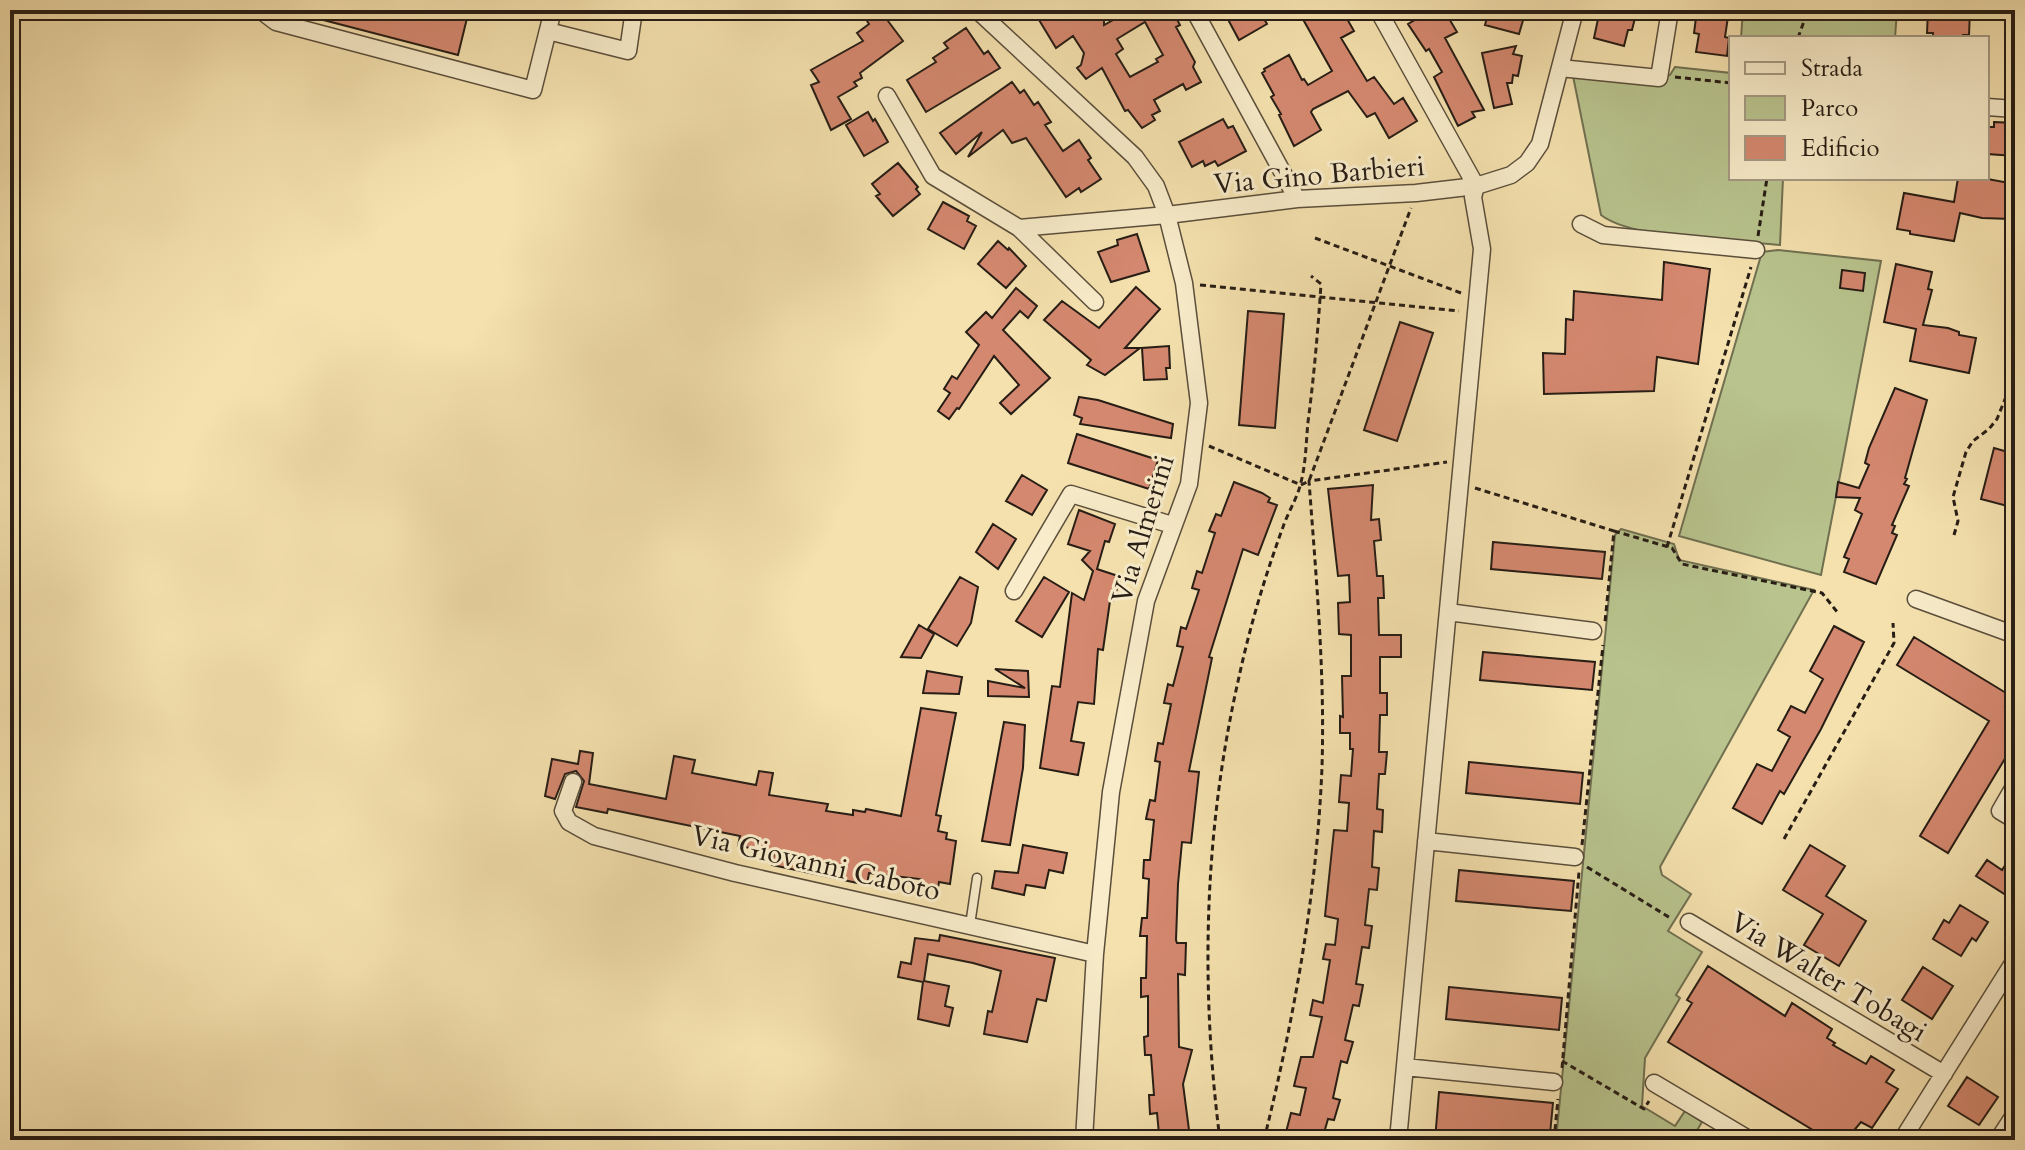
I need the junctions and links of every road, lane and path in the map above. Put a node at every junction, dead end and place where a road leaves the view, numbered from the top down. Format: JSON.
{"nodes":[{"id":1,"x":260,"y":10,"type":"edge"},
{"id":2,"x":553,"y":10,"type":"edge"},
{"id":3,"x":634,"y":10,"type":"edge"},
{"id":4,"x":977,"y":10,"type":"edge"},
{"id":5,"x":1194,"y":10,"type":"edge"},
{"id":6,"x":1378,"y":10,"type":"edge"},
{"id":7,"x":1575,"y":10,"type":"edge"},
{"id":8,"x":1670,"y":10,"type":"edge"},
{"id":9,"x":1808,"y":10,"type":"edge"},
{"id":10,"x":548,"y":31,"type":"junction"},
{"id":11,"x":1799,"y":36,"type":"edge"},
{"id":12,"x":1560,"y":68,"type":"junction"},
{"id":13,"x":1660,"y":75,"type":"junction"},
{"id":14,"x":1729,"y":83,"type":"edge"},
{"id":15,"x":887,"y":96,"type":"dead end"},
{"id":16,"x":1989,"y":107,"type":"edge"},
{"id":17,"x":2015,"y":109,"type":"edge"},
{"id":18,"x":1767,"y":180,"type":"edge"},
{"id":19,"x":1476,"y":186,"type":"junction"},
{"id":20,"x":1416,"y":193,"type":"junction"},
{"id":21,"x":1297,"y":199,"type":"junction"},
{"id":22,"x":1167,"y":215,"type":"junction"},
{"id":23,"x":1581,"y":224,"type":"dead end"},
{"id":24,"x":1019,"y":228,"type":"junction"},
{"id":25,"x":1315,"y":238,"type":"dead end"},
{"id":26,"x":1756,"y":250,"type":"junction"},
{"id":27,"x":1389,"y":266,"type":"junction"},
{"id":28,"x":1311,"y":276,"type":"dead end"},
{"id":29,"x":1184,"y":283,"type":"junction"},
{"id":30,"x":1320,"y":298,"type":"junction"},
{"id":31,"x":1095,"y":302,"type":"dead end"},
{"id":32,"x":1376,"y":304,"type":"junction"},
{"id":33,"x":1477,"y":306,"type":"junction"},
{"id":34,"x":2015,"y":347,"type":"edge"},
{"id":35,"x":1195,"y":440,"type":"junction"},
{"id":36,"x":1462,"y":459,"type":"junction"},
{"id":37,"x":1309,"y":481,"type":"junction"},
{"id":38,"x":1460,"y":483,"type":"junction"},
{"id":39,"x":1301,"y":485,"type":"junction"},
{"id":40,"x":1172,"y":525,"type":"junction"},
{"id":41,"x":1614,"y":531,"type":"junction"},
{"id":42,"x":1954,"y":535,"type":"dead end"},
{"id":43,"x":1667,"y":547,"type":"junction"},
{"id":44,"x":1014,"y":591,"type":"dead end"},
{"id":45,"x":1916,"y":599,"type":"dead end"},
{"id":46,"x":1448,"y":612,"type":"junction"},
{"id":47,"x":1838,"y":613,"type":"dead end"},
{"id":48,"x":1893,"y":623,"type":"dead end"},
{"id":49,"x":1601,"y":631,"type":"junction"},
{"id":50,"x":2015,"y":635,"type":"edge"},
{"id":51,"x":573,"y":782,"type":"dead end"},
{"id":52,"x":2015,"y":785,"type":"edge"},
{"id":53,"x":2015,"y":820,"type":"edge"},
{"id":54,"x":1784,"y":839,"type":"dead end"},
{"id":55,"x":1426,"y":841,"type":"junction"},
{"id":56,"x":1577,"y":860,"type":"junction"},
{"id":57,"x":977,"y":878,"type":"dead end"},
{"id":58,"x":1689,"y":922,"type":"joint"},
{"id":59,"x":970,"y":926,"type":"junction"},
{"id":60,"x":1095,"y":954,"type":"junction"},
{"id":61,"x":2015,"y":960,"type":"edge"},
{"id":62,"x":1999,"y":986,"type":"junction"},
{"id":63,"x":2015,"y":995,"type":"edge"},
{"id":64,"x":1562,"y":1061,"type":"junction"},
{"id":65,"x":1405,"y":1067,"type":"junction"},
{"id":66,"x":1944,"y":1074,"type":"junction"},
{"id":67,"x":1558,"y":1084,"type":"junction"},
{"id":68,"x":1656,"y":1084,"type":"joint"},
{"id":69,"x":2015,"y":1114,"type":"edge"},
{"id":70,"x":1084,"y":1140,"type":"edge"},
{"id":71,"x":1220,"y":1140,"type":"edge"},
{"id":72,"x":1264,"y":1140,"type":"edge"},
{"id":73,"x":1398,"y":1140,"type":"edge"},
{"id":74,"x":1554,"y":1140,"type":"edge"},
{"id":75,"x":1750,"y":1140,"type":"edge"},
{"id":76,"x":1902,"y":1140,"type":"edge"},
{"id":77,"x":1998,"y":1140,"type":"edge"}],
"edges":[{"from":1,"to":10,"type":"street"},
{"from":2,"to":10,"type":"street"},
{"from":3,"to":10,"type":"street"},
{"from":4,"to":22,"type":"street","name":"Via Almerini"},
{"from":5,"to":21,"type":"street"},
{"from":6,"to":19,"type":"street"},
{"from":7,"to":12,"type":"street","name":"Via Gino Barbieri"},
{"from":8,"to":13,"type":"street"},
{"from":9,"to":11,"type":"path"},
{"from":12,"to":13,"type":"street"},
{"from":12,"to":19,"type":"street","name":"Via Gino Barbieri"},
{"from":13,"to":14,"type":"path"},
{"from":15,"to":24,"type":"street"},
{"from":16,"to":17,"type":"street"},
{"from":18,"to":26,"type":"path"},
{"from":19,"to":20,"type":"street","name":"Via Gino Barbieri"},
{"from":19,"to":33,"type":"street"},
{"from":20,"to":21,"type":"street","name":"Via Gino Barbieri"},
{"from":20,"to":27,"type":"path"},
{"from":21,"to":22,"type":"street","name":"Via Gino Barbieri"},
{"from":22,"to":24,"type":"street","name":"Via Gino Barbieri"},
{"from":22,"to":29,"type":"street","name":"Via Almerini"},
{"from":23,"to":26,"type":"street"},
{"from":24,"to":31,"type":"street"},
{"from":25,"to":27,"type":"path"},
{"from":26,"to":43,"type":"path"},
{"from":27,"to":32,"type":"path"},
{"from":27,"to":33,"type":"path"},
{"from":28,"to":30,"type":"path"},
{"from":29,"to":30,"type":"path"},
{"from":29,"to":35,"type":"street","name":"Via Almerini"},
{"from":30,"to":32,"type":"path"},
{"from":30,"to":39,"type":"path"},
{"from":32,"to":33,"type":"path"},
{"from":32,"to":37,"type":"path"},
{"from":33,"to":36,"type":"street"},
{"from":34,"to":42,"type":"path"},
{"from":35,"to":39,"type":"path"},
{"from":35,"to":40,"type":"street","name":"Via Almerini"},
{"from":36,"to":37,"type":"path"},
{"from":36,"to":38,"type":"street"},
{"from":37,"to":39,"type":"path"},
{"from":37,"to":72,"type":"path"},
{"from":38,"to":41,"type":"path"},
{"from":38,"to":46,"type":"street"},
{"from":39,"to":71,"type":"path"},
{"from":40,"to":44,"type":"street"},
{"from":40,"to":60,"type":"street","name":"Via Almerini"},
{"from":41,"to":43,"type":"path"},
{"from":41,"to":49,"type":"path"},
{"from":43,"to":47,"type":"path"},
{"from":45,"to":50,"type":"street"},
{"from":46,"to":49,"type":"street"},
{"from":46,"to":55,"type":"street"},
{"from":48,"to":54,"type":"path"},
{"from":49,"to":56,"type":"path"},
{"from":51,"to":59,"type":"street","name":"Via Giovanni Caboto"},
{"from":52,"to":53,"type":"street"},
{"from":55,"to":56,"type":"street"},
{"from":55,"to":65,"type":"street"},
{"from":56,"to":58,"type":"path"},
{"from":56,"to":64,"type":"path"},
{"from":57,"to":59,"type":"lane"},
{"from":58,"to":66,"type":"street","name":"Via Walter Tobagi"},
{"from":59,"to":60,"type":"street","name":"Via Giovanni Caboto"},
{"from":60,"to":70,"type":"street","name":"Via Almerini"},
{"from":61,"to":62,"type":"street"},
{"from":62,"to":63,"type":"street"},
{"from":62,"to":66,"type":"street"},
{"from":64,"to":67,"type":"path"},
{"from":64,"to":68,"type":"path"},
{"from":65,"to":67,"type":"street"},
{"from":65,"to":73,"type":"street"},
{"from":66,"to":76,"type":"street"},
{"from":67,"to":74,"type":"path"},
{"from":68,"to":75,"type":"street"},
{"from":69,"to":77,"type":"street"}]}
